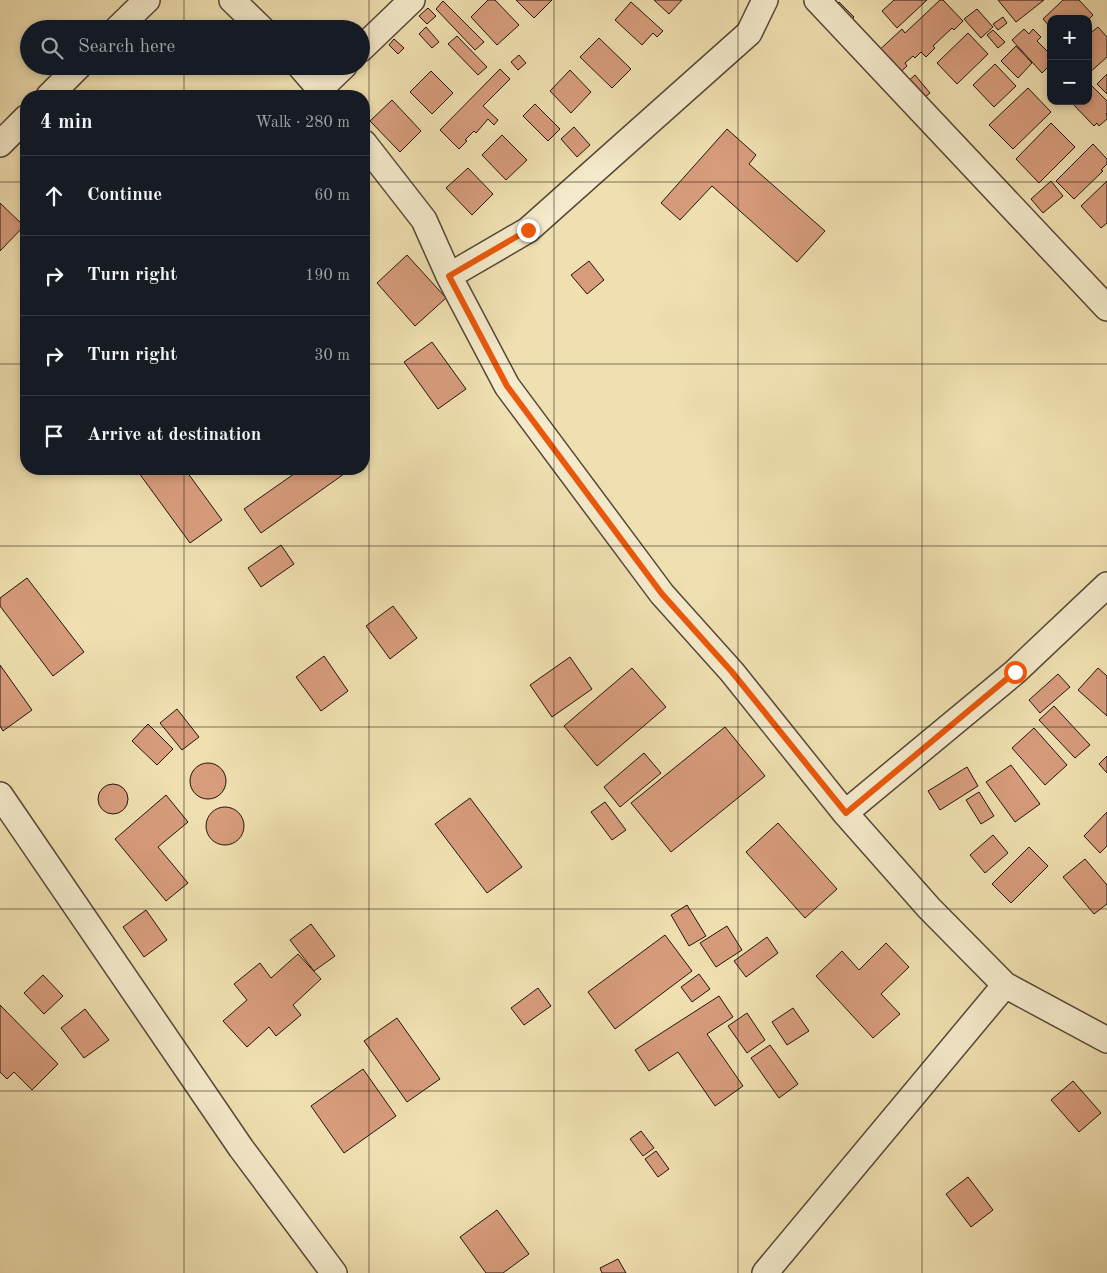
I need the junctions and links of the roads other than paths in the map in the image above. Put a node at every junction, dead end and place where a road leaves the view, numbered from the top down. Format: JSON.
{"nodes":[{"id":1,"x":146,"y":0,"type":"edge"},
{"id":2,"x":232,"y":0,"type":"edge"},
{"id":3,"x":412,"y":0,"type":"edge"},
{"id":4,"x":765,"y":0,"type":"edge"},
{"id":5,"x":817,"y":0,"type":"edge"},
{"id":6,"x":126,"y":20,"type":"edge"},
{"id":7,"x":253,"y":20,"type":"edge"},
{"id":8,"x":370,"y":40,"type":"edge"},
{"id":9,"x":70,"y":75,"type":"edge"},
{"id":10,"x":308,"y":75,"type":"edge"},
{"id":11,"x":337,"y":75,"type":"edge"},
{"id":12,"x":55,"y":90,"type":"edge"},
{"id":13,"x":320,"y":90,"type":"edge"},
{"id":14,"x":325,"y":90,"type":"edge"},
{"id":15,"x":20,"y":124,"type":"edge"},
{"id":16,"x":0,"y":144,"type":"edge"},
{"id":17,"x":370,"y":151,"type":"edge"},
{"id":18,"x":449,"y":276,"type":"junction"},
{"id":19,"x":1107,"y":308,"type":"edge"},
{"id":20,"x":1107,"y":585,"type":"edge"},
{"id":21,"x":0,"y":795,"type":"edge"},
{"id":22,"x":846,"y":813,"type":"junction"},
{"id":23,"x":1005,"y":985,"type":"junction"},
{"id":24,"x":1107,"y":1040,"type":"edge"},
{"id":25,"x":334,"y":1273,"type":"edge"},
{"id":26,"x":766,"y":1273,"type":"edge"}],
"edges":[{"from":1,"to":6,"type":"street"},
{"from":2,"to":7,"type":"street"},
{"from":3,"to":8,"type":"street"},
{"from":4,"to":18,"type":"street"},
{"from":5,"to":19,"type":"street"},
{"from":9,"to":12,"type":"street"},
{"from":10,"to":13,"type":"street"},
{"from":11,"to":14,"type":"street"},
{"from":15,"to":16,"type":"street"},
{"from":17,"to":18,"type":"street"},
{"from":18,"to":22,"type":"street"},
{"from":20,"to":22,"type":"street"},
{"from":21,"to":25,"type":"street"},
{"from":22,"to":23,"type":"street"},
{"from":23,"to":24,"type":"street"},
{"from":23,"to":26,"type":"street"}]}
